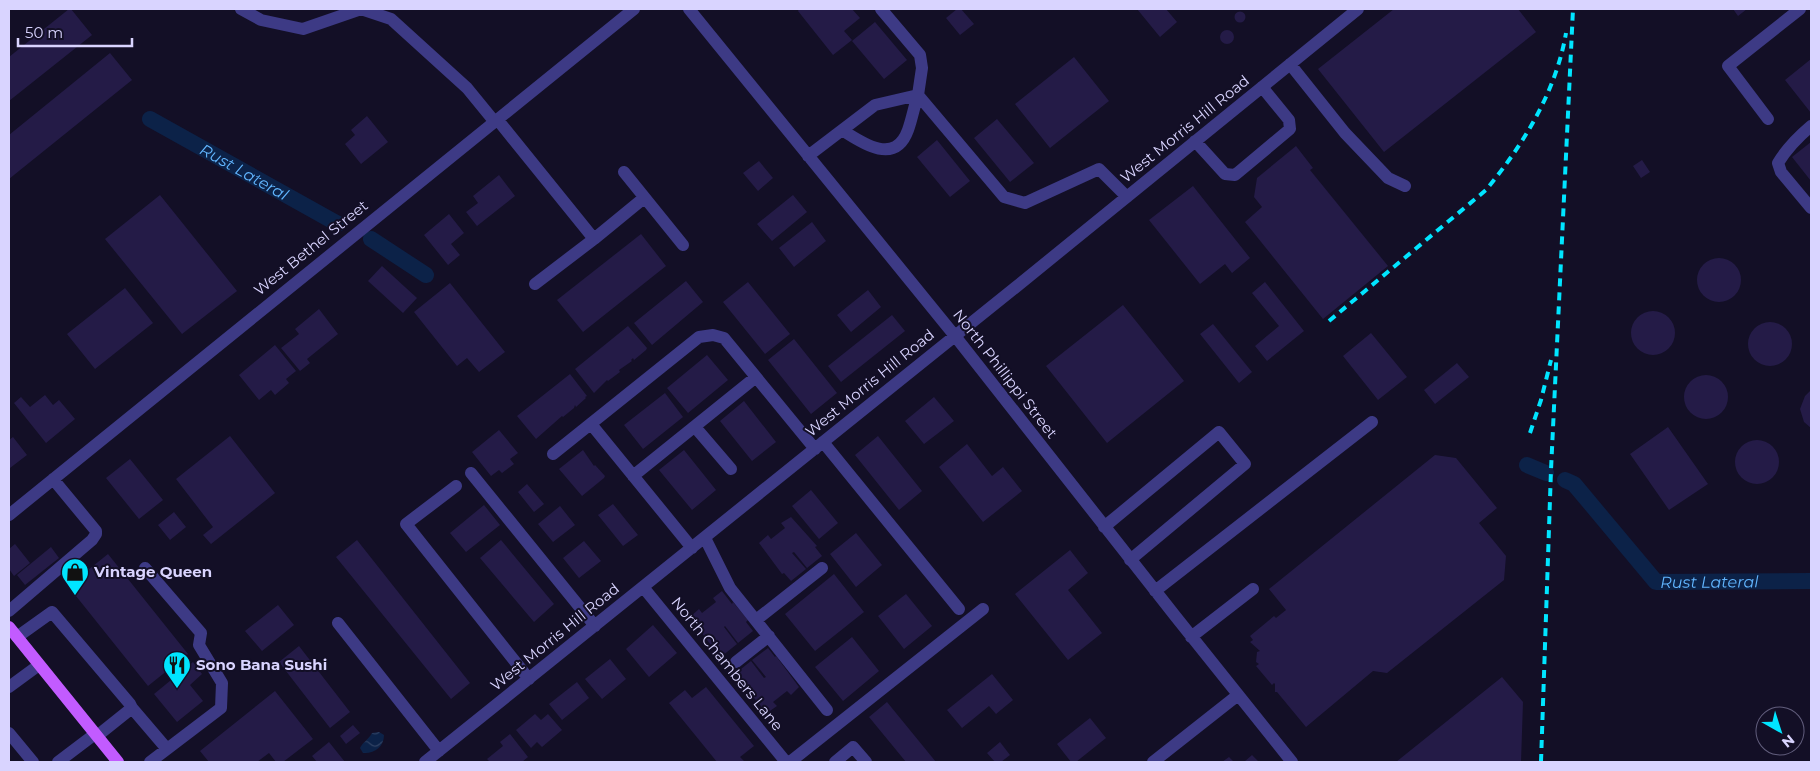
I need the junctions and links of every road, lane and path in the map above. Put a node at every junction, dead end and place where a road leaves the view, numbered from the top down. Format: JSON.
{"nodes":[{"id":1,"x":241,"y":9,"type":"edge"},
{"id":2,"x":634,"y":9,"type":"edge"},
{"id":3,"x":689,"y":9,"type":"edge"},
{"id":4,"x":881,"y":9,"type":"edge"},
{"id":5,"x":1358,"y":9,"type":"edge"},
{"id":6,"x":1800,"y":9,"type":"edge"},
{"id":7,"x":1290,"y":64,"type":"junction"},
{"id":8,"x":1262,"y":87,"type":"junction"},
{"id":9,"x":918,"y":95,"type":"junction"},
{"id":10,"x":1768,"y":119,"type":"dead end"},
{"id":11,"x":495,"y":120,"type":"junction"},
{"id":12,"x":1811,"y":126,"type":"edge"},
{"id":13,"x":842,"y":130,"type":"junction"},
{"id":14,"x":1195,"y":142,"type":"junction"},
{"id":15,"x":808,"y":156,"type":"junction"},
{"id":16,"x":624,"y":172,"type":"dead end"},
{"id":17,"x":1405,"y":186,"type":"dead end"},
{"id":18,"x":1127,"y":197,"type":"junction"},
{"id":19,"x":644,"y":198,"type":"junction"},
{"id":20,"x":1811,"y":208,"type":"edge"},
{"id":21,"x":594,"y":239,"type":"junction"},
{"id":22,"x":683,"y":245,"type":"dead end"},
{"id":23,"x":535,"y":284,"type":"dead end"},
{"id":24,"x":955,"y":336,"type":"junction"},
{"id":25,"x":756,"y":377,"type":"junction"},
{"id":26,"x":1372,"y":422,"type":"dead end"},
{"id":27,"x":591,"y":424,"type":"junction"},
{"id":28,"x":695,"y":427,"type":"junction"},
{"id":29,"x":819,"y":446,"type":"junction"},
{"id":30,"x":553,"y":454,"type":"dead end"},
{"id":31,"x":731,"y":469,"type":"dead end"},
{"id":32,"x":471,"y":473,"type":"dead end"},
{"id":33,"x":634,"y":476,"type":"junction"},
{"id":34,"x":53,"y":478,"type":"junction"},
{"id":35,"x":456,"y":486,"type":"dead end"},
{"id":36,"x":11,"y":507,"type":"edge"},
{"id":37,"x":1104,"y":527,"type":"junction"},
{"id":38,"x":704,"y":538,"type":"junction"},
{"id":39,"x":692,"y":548,"type":"junction"},
{"id":40,"x":1130,"y":560,"type":"junction"},
{"id":41,"x":145,"y":568,"type":"dead end"},
{"id":42,"x":822,"y":568,"type":"dead end"},
{"id":43,"x":644,"y":587,"type":"junction"},
{"id":44,"x":1253,"y":589,"type":"dead end"},
{"id":45,"x":1155,"y":591,"type":"junction"},
{"id":46,"x":959,"y":609,"type":"dead end"},
{"id":47,"x":982,"y":609,"type":"dead end"},
{"id":48,"x":9,"y":611,"type":"edge"},
{"id":49,"x":756,"y":620,"type":"junction"},
{"id":50,"x":338,"y":623,"type":"dead end"},
{"id":51,"x":595,"y":626,"type":"junction"},
{"id":52,"x":13,"y":632,"type":"edge"},
{"id":53,"x":769,"y":636,"type":"junction"},
{"id":54,"x":1191,"y":637,"type":"junction"},
{"id":55,"x":736,"y":662,"type":"dead end"},
{"id":56,"x":39,"y":665,"type":"junction"},
{"id":57,"x":529,"y":679,"type":"junction"},
{"id":58,"x":9,"y":687,"type":"edge"},
{"id":59,"x":1238,"y":694,"type":"junction"},
{"id":60,"x":132,"y":708,"type":"junction"},
{"id":61,"x":827,"y":710,"type":"dead end"},
{"id":62,"x":9,"y":733,"type":"edge"},
{"id":63,"x":96,"y":735,"type":"junction"},
{"id":64,"x":167,"y":749,"type":"junction"},
{"id":65,"x":439,"y":750,"type":"junction"},
{"id":66,"x":33,"y":762,"type":"edge"},
{"id":67,"x":58,"y":762,"type":"edge"},
{"id":68,"x":118,"y":762,"type":"edge"},
{"id":69,"x":150,"y":762,"type":"edge"},
{"id":70,"x":425,"y":762,"type":"edge"},
{"id":71,"x":786,"y":762,"type":"edge"},
{"id":72,"x":790,"y":762,"type":"edge"},
{"id":73,"x":835,"y":762,"type":"edge"},
{"id":74,"x":866,"y":762,"type":"edge"},
{"id":75,"x":1153,"y":762,"type":"edge"},
{"id":76,"x":1292,"y":762,"type":"edge"}],
"edges":[{"from":1,"to":11,"type":"street"},
{"from":2,"to":11,"type":"street","name":"West Bethel Street"},
{"from":3,"to":15,"type":"street","name":"North Phillippi Street"},
{"from":4,"to":9,"type":"street"},
{"from":5,"to":7,"type":"street","name":"West Morris Hill Road"},
{"from":6,"to":10,"type":"street"},
{"from":7,"to":8,"type":"street","name":"West Morris Hill Road"},
{"from":7,"to":17,"type":"street"},
{"from":8,"to":14,"type":"street","name":"West Morris Hill Road"},
{"from":8,"to":14,"type":"street"},
{"from":9,"to":13,"type":"street"},
{"from":9,"to":13,"type":"street"},
{"from":9,"to":18,"type":"street"},
{"from":11,"to":21,"type":"street"},
{"from":11,"to":34,"type":"street","name":"West Bethel Street"},
{"from":12,"to":20,"type":"street"},
{"from":13,"to":15,"type":"street"},
{"from":14,"to":18,"type":"street","name":"West Morris Hill Road"},
{"from":15,"to":24,"type":"street","name":"North Phillippi Street"},
{"from":16,"to":19,"type":"street"},
{"from":18,"to":24,"type":"street","name":"West Morris Hill Road"},
{"from":19,"to":21,"type":"street"},
{"from":19,"to":22,"type":"street"},
{"from":21,"to":23,"type":"street"},
{"from":24,"to":29,"type":"street","name":"West Morris Hill Road"},
{"from":24,"to":37,"type":"street","name":"North Phillippi Street"},
{"from":25,"to":27,"type":"street"},
{"from":25,"to":28,"type":"street"},
{"from":25,"to":29,"type":"street"},
{"from":26,"to":45,"type":"street"},
{"from":27,"to":30,"type":"street"},
{"from":27,"to":33,"type":"street"},
{"from":28,"to":31,"type":"street"},
{"from":28,"to":33,"type":"street"},
{"from":29,"to":38,"type":"street","name":"West Morris Hill Road"},
{"from":29,"to":46,"type":"street"},
{"from":32,"to":51,"type":"street"},
{"from":33,"to":39,"type":"street"},
{"from":34,"to":36,"type":"street","name":"West Bethel Street"},
{"from":34,"to":48,"type":"street"},
{"from":35,"to":57,"type":"street"},
{"from":37,"to":40,"type":"street","name":"North Phillippi Street"},
{"from":37,"to":40,"type":"street"},
{"from":38,"to":39,"type":"street","name":"West Morris Hill Road"},
{"from":38,"to":49,"type":"street"},
{"from":39,"to":43,"type":"street","name":"West Morris Hill Road"},
{"from":40,"to":45,"type":"street","name":"North Phillippi Street"},
{"from":41,"to":64,"type":"street"},
{"from":42,"to":49,"type":"street"},
{"from":43,"to":51,"type":"street","name":"West Morris Hill Road"},
{"from":43,"to":71,"type":"street","name":"North Chambers Lane"},
{"from":44,"to":54,"type":"street"},
{"from":45,"to":54,"type":"street","name":"North Phillippi Street"},
{"from":47,"to":72,"type":"street"},
{"from":49,"to":53,"type":"street"},
{"from":50,"to":65,"type":"street"},
{"from":51,"to":57,"type":"street","name":"West Morris Hill Road"},
{"from":52,"to":56,"type":"main road"},
{"from":52,"to":60,"type":"street"},
{"from":53,"to":55,"type":"street"},
{"from":53,"to":61,"type":"street"},
{"from":54,"to":59,"type":"street","name":"North Phillippi Street"},
{"from":56,"to":58,"type":"street"},
{"from":56,"to":63,"type":"main road"},
{"from":57,"to":65,"type":"street","name":"West Morris Hill Road"},
{"from":59,"to":75,"type":"street"},
{"from":59,"to":76,"type":"street","name":"North Phillippi Street"},
{"from":60,"to":63,"type":"street"},
{"from":60,"to":64,"type":"street"},
{"from":62,"to":66,"type":"street"},
{"from":63,"to":67,"type":"street"},
{"from":63,"to":68,"type":"main road"},
{"from":64,"to":69,"type":"street"},
{"from":65,"to":70,"type":"street","name":"West Morris Hill Road"},
{"from":73,"to":74,"type":"street"}]}
